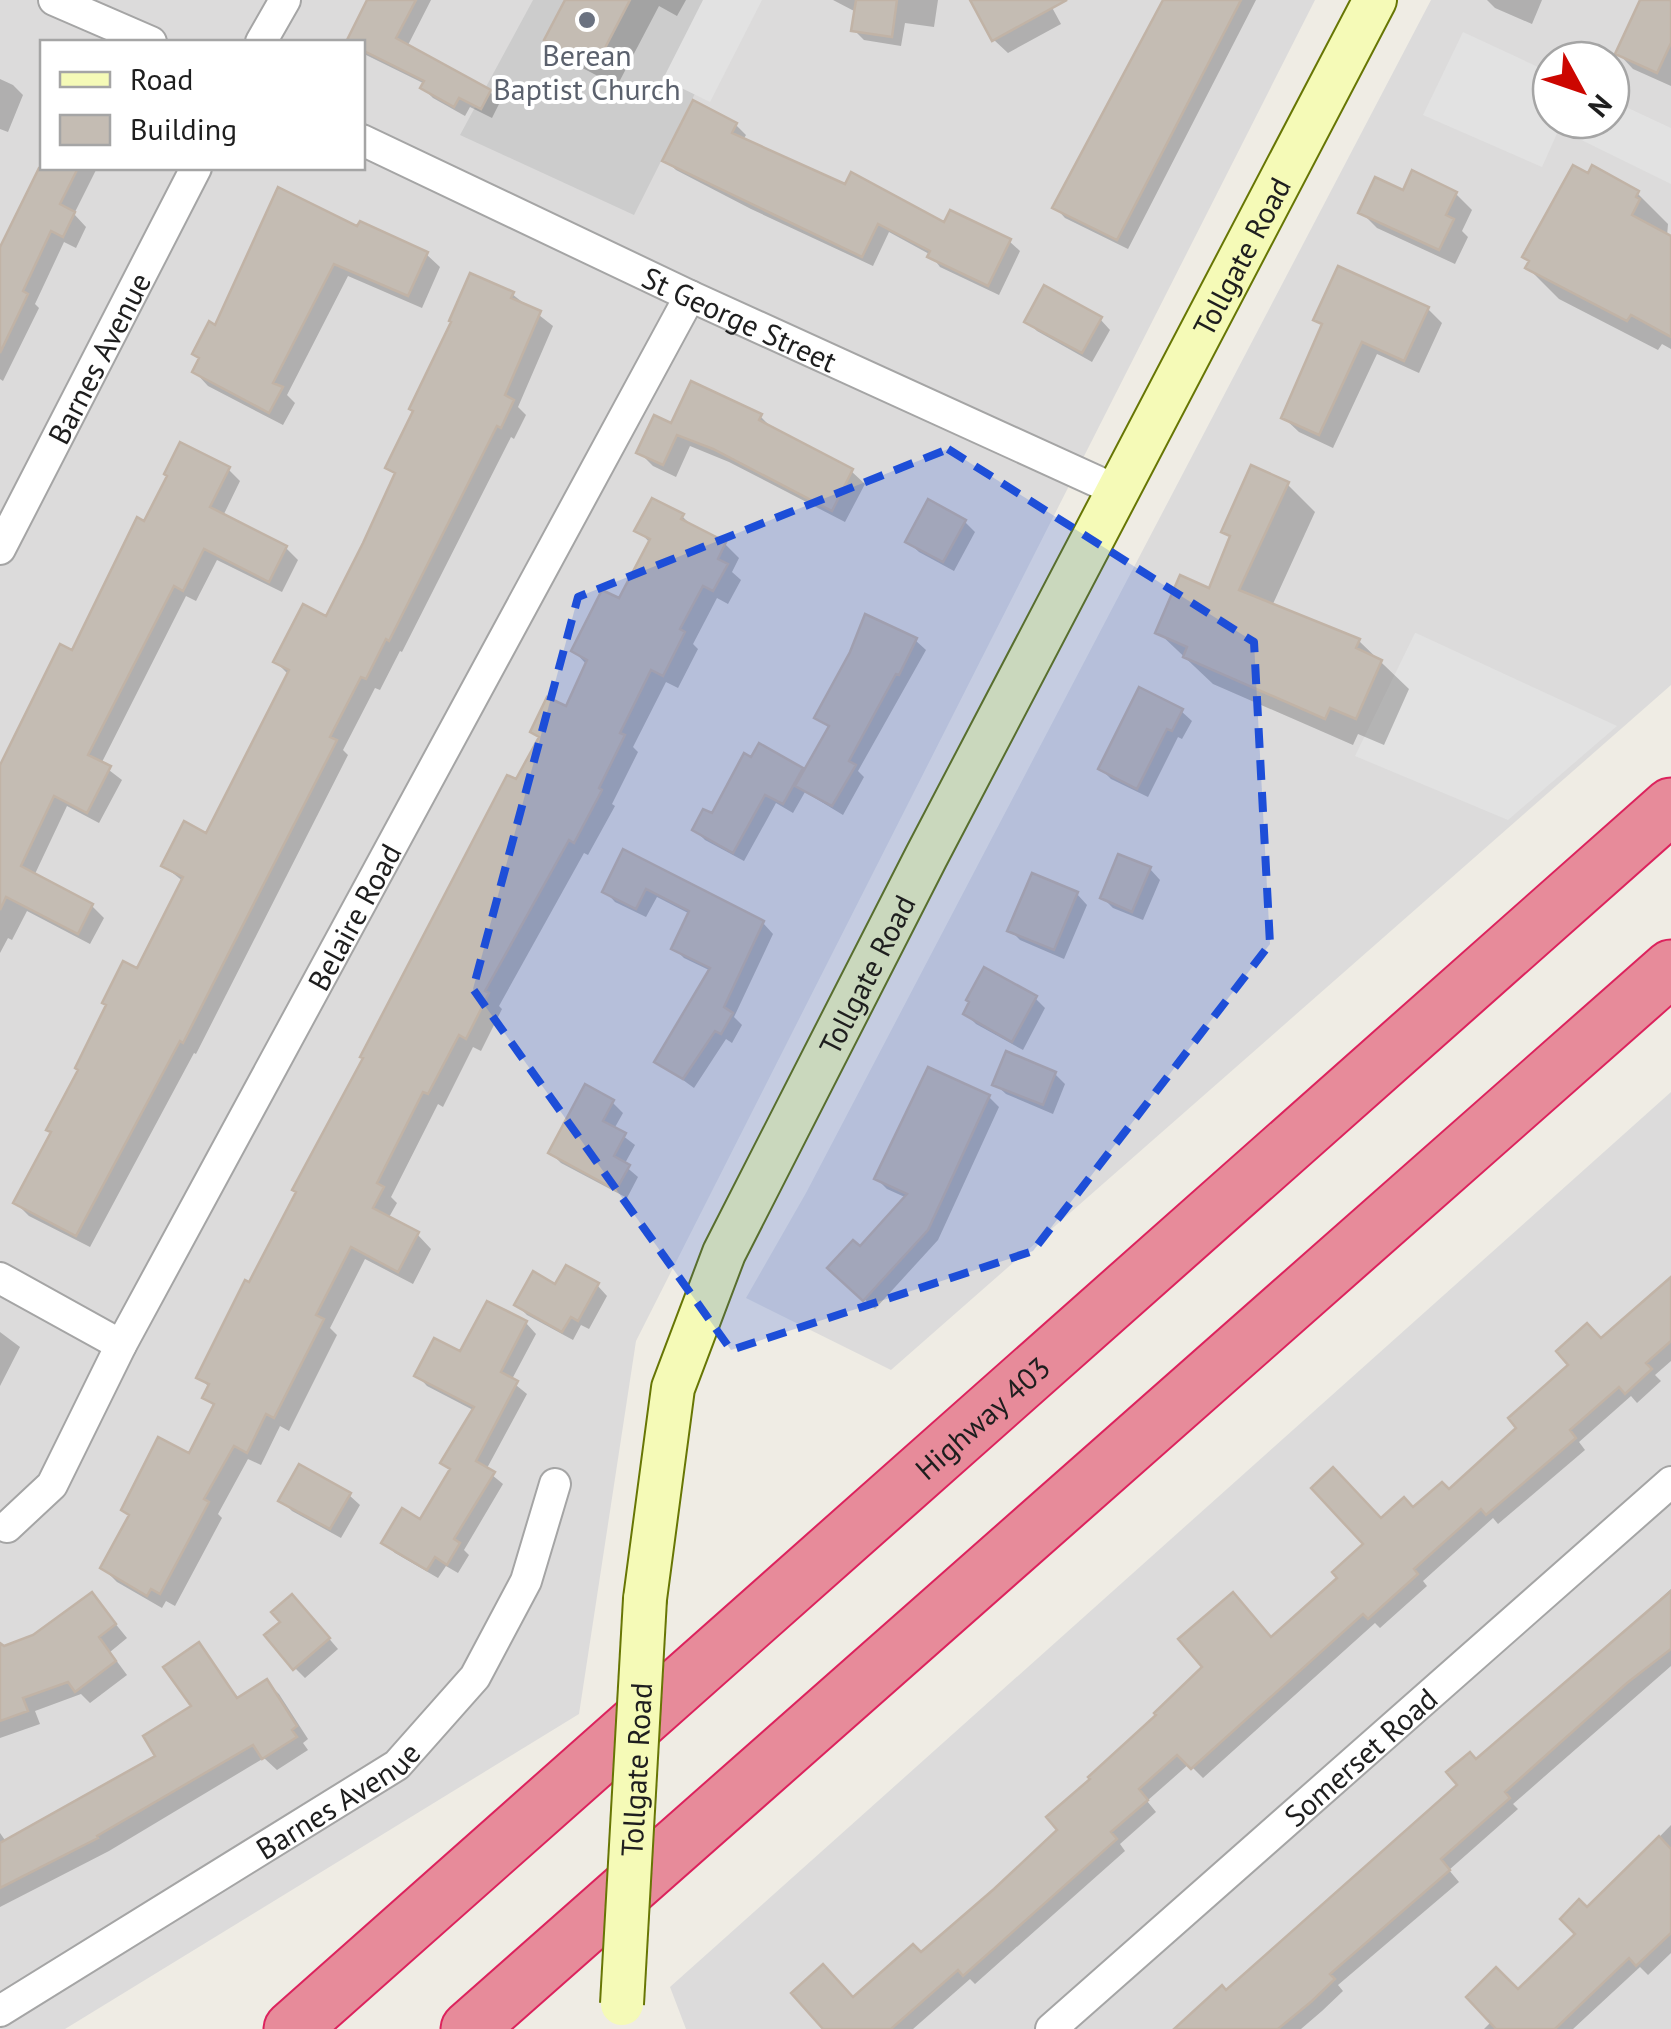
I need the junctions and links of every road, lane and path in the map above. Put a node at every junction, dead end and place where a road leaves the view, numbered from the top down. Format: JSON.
{"nodes":[{"id":1,"x":54,"y":0,"type":"edge"},
{"id":2,"x":285,"y":0,"type":"edge"},
{"id":3,"x":1375,"y":0,"type":"edge"},
{"id":4,"x":147,"y":40,"type":"edge"},
{"id":5,"x":263,"y":40,"type":"edge"},
{"id":6,"x":365,"y":141,"type":"edge"},
{"id":7,"x":195,"y":170,"type":"edge"},
{"id":8,"x":690,"y":296,"type":"junction"},
{"id":9,"x":1118,"y":491,"type":"junction"},
{"id":10,"x":13,"y":492,"type":"edge"},
{"id":11,"x":0,"y":550,"type":"edge"},
{"id":12,"x":1671,"y":806,"type":"edge"},
{"id":13,"x":1671,"y":968,"type":"edge"},
{"id":14,"x":0,"y":1278,"type":"edge"},
{"id":15,"x":122,"y":1345,"type":"junction"},
{"id":16,"x":1671,"y":1482,"type":"edge"},
{"id":17,"x":555,"y":1484,"type":"dead end"},
{"id":18,"x":7,"y":1527,"type":"dead end"},
{"id":19,"x":0,"y":2011,"type":"edge"},
{"id":20,"x":620,"y":2016,"type":"edge"},
{"id":21,"x":292,"y":2029,"type":"edge"},
{"id":22,"x":469,"y":2029,"type":"edge"},
{"id":23,"x":1050,"y":2029,"type":"edge"}],
"edges":[{"from":1,"to":4,"type":"street"},
{"from":2,"to":5,"type":"street"},
{"from":3,"to":9,"type":"main road","name":"Tollgate Road"},
{"from":6,"to":8,"type":"street","name":"St George Street"},
{"from":7,"to":10,"type":"street","name":"Barnes Avenue"},
{"from":8,"to":9,"type":"street","name":"St George Street"},
{"from":8,"to":15,"type":"street","name":"Belaire Road"},
{"from":9,"to":20,"type":"main road","name":"Tollgate Road","bridge":true},
{"from":10,"to":11,"type":"street","name":"Barnes Avenue"},
{"from":12,"to":21,"type":"highway","name":"Highway 403"},
{"from":13,"to":22,"type":"highway"},
{"from":14,"to":15,"type":"street"},
{"from":15,"to":18,"type":"street","name":"Belaire Road"},
{"from":16,"to":23,"type":"street","name":"Somerset Road"},
{"from":17,"to":19,"type":"street","name":"Barnes Avenue"}]}
